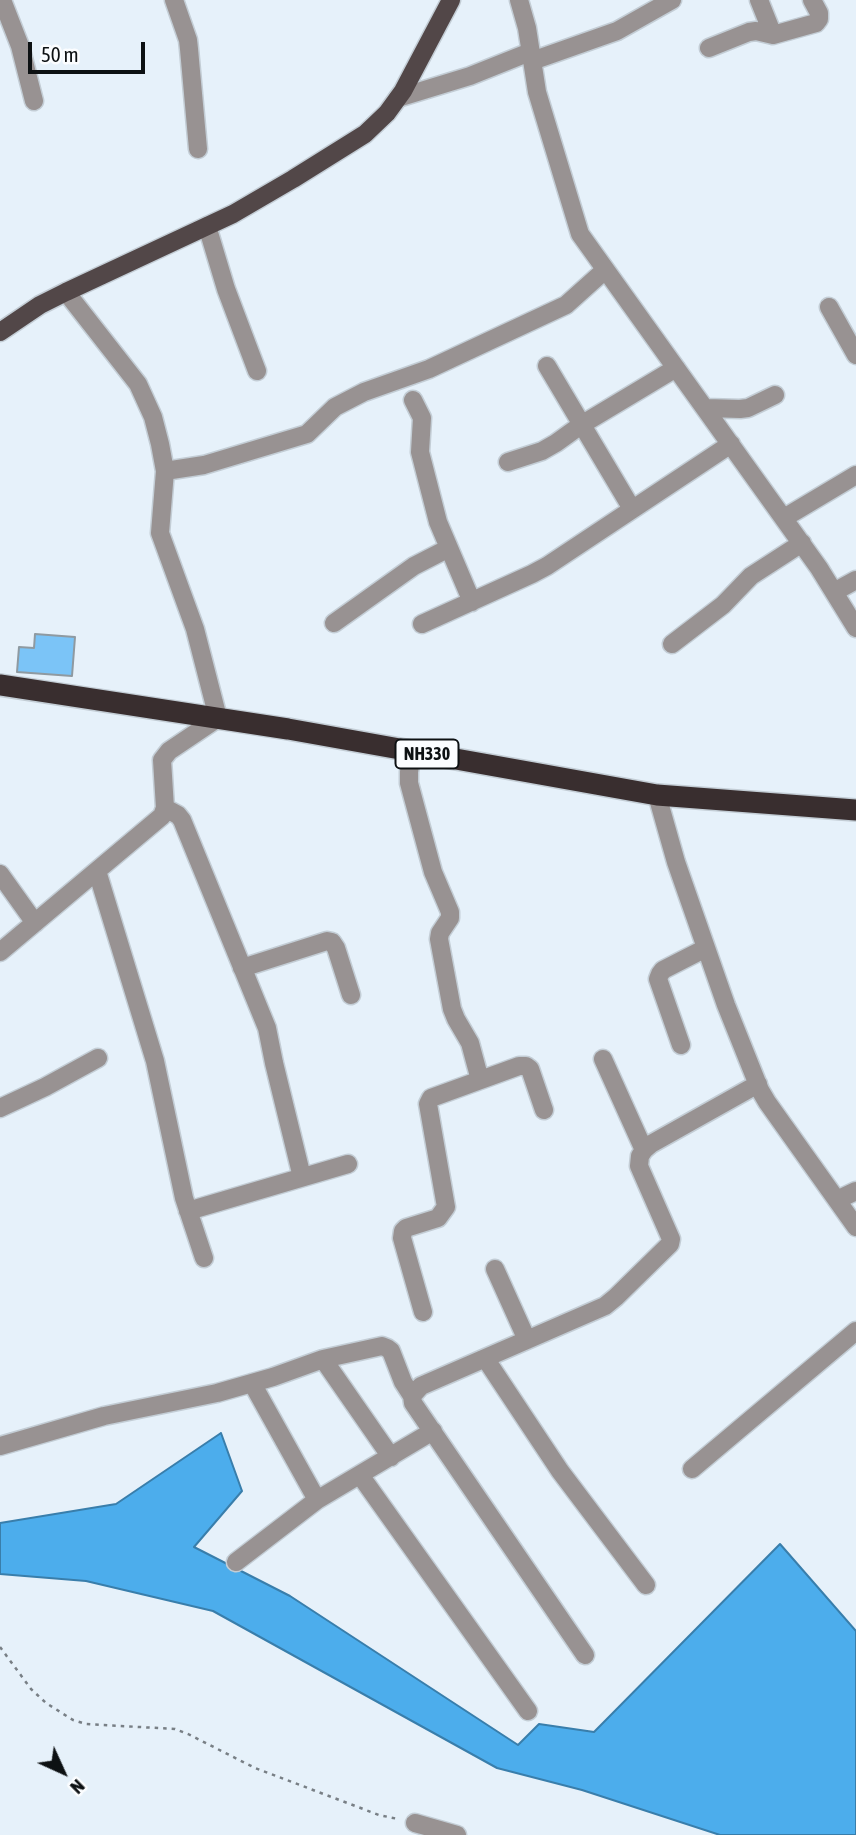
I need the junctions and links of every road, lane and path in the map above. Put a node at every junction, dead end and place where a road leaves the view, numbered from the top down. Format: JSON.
{"nodes":[{"id":1,"x":2,"y":0,"type":"edge"},
{"id":2,"x":174,"y":0,"type":"edge"},
{"id":3,"x":451,"y":0,"type":"edge"},
{"id":4,"x":672,"y":0,"type":"edge"},
{"id":5,"x":759,"y":0,"type":"edge"},
{"id":6,"x":811,"y":0,"type":"edge"},
{"id":7,"x":526,"y":1,"type":"edge"},
{"id":8,"x":6,"y":24,"type":"edge"},
{"id":9,"x":773,"y":35,"type":"junction"},
{"id":10,"x":709,"y":48,"type":"dead end"},
{"id":11,"x":538,"y":57,"type":"junction"},
{"id":12,"x":398,"y":98,"type":"junction"},
{"id":13,"x":33,"y":101,"type":"dead end"},
{"id":14,"x":198,"y":149,"type":"dead end"},
{"id":15,"x":207,"y":226,"type":"junction"},
{"id":16,"x":605,"y":270,"type":"junction"},
{"id":17,"x":66,"y":292,"type":"junction"},
{"id":18,"x":829,"y":307,"type":"dead end"},
{"id":19,"x":0,"y":332,"type":"edge"},
{"id":20,"x":856,"y":355,"type":"edge"},
{"id":21,"x":547,"y":366,"type":"dead end"},
{"id":22,"x":676,"y":368,"type":"junction"},
{"id":23,"x":257,"y":371,"type":"dead end"},
{"id":24,"x":775,"y":395,"type":"dead end"},
{"id":25,"x":413,"y":400,"type":"dead end"},
{"id":26,"x":706,"y":408,"type":"junction"},
{"id":27,"x":581,"y":425,"type":"junction"},
{"id":28,"x":731,"y":444,"type":"junction"},
{"id":29,"x":509,"y":463,"type":"dead end"},
{"id":30,"x":164,"y":471,"type":"junction"},
{"id":31,"x":856,"y":475,"type":"edge"},
{"id":32,"x":632,"y":509,"type":"junction"},
{"id":33,"x":784,"y":518,"type":"junction"},
{"id":34,"x":802,"y":543,"type":"junction"},
{"id":35,"x":449,"y":548,"type":"junction"},
{"id":36,"x":856,"y":580,"type":"edge"},
{"id":37,"x":834,"y":592,"type":"junction"},
{"id":38,"x":472,"y":601,"type":"junction"},
{"id":39,"x":334,"y":623,"type":"dead end"},
{"id":40,"x":422,"y":624,"type":"dead end"},
{"id":41,"x":856,"y":628,"type":"edge"},
{"id":42,"x":672,"y":644,"type":"dead end"},
{"id":43,"x":0,"y":685,"type":"edge"},
{"id":44,"x":218,"y":718,"type":"junction"},
{"id":45,"x":412,"y":751,"type":"junction"},
{"id":46,"x":657,"y":795,"type":"junction"},
{"id":47,"x":165,"y":808,"type":"junction"},
{"id":48,"x":856,"y":810,"type":"edge"},
{"id":49,"x":97,"y":871,"type":"junction"},
{"id":50,"x":0,"y":874,"type":"edge"},
{"id":51,"x":35,"y":923,"type":"junction"},
{"id":52,"x":706,"y":948,"type":"junction"},
{"id":53,"x":0,"y":951,"type":"edge"},
{"id":54,"x":242,"y":968,"type":"junction"},
{"id":55,"x":351,"y":995,"type":"dead end"},
{"id":56,"x":681,"y":1045,"type":"dead end"},
{"id":57,"x":98,"y":1058,"type":"dead end"},
{"id":58,"x":603,"y":1059,"type":"dead end"},
{"id":59,"x":480,"y":1080,"type":"junction"},
{"id":60,"x":758,"y":1084,"type":"junction"},
{"id":61,"x":0,"y":1108,"type":"edge"},
{"id":62,"x":544,"y":1110,"type":"dead end"},
{"id":63,"x":644,"y":1150,"type":"junction"},
{"id":64,"x":348,"y":1164,"type":"dead end"},
{"id":65,"x":302,"y":1177,"type":"junction"},
{"id":66,"x":856,"y":1191,"type":"edge"},
{"id":67,"x":837,"y":1200,"type":"junction"},
{"id":68,"x":188,"y":1211,"type":"junction"},
{"id":69,"x":856,"y":1227,"type":"edge"},
{"id":70,"x":204,"y":1258,"type":"dead end"},
{"id":71,"x":495,"y":1269,"type":"dead end"},
{"id":72,"x":423,"y":1312,"type":"dead end"},
{"id":73,"x":856,"y":1331,"type":"edge"},
{"id":74,"x":527,"y":1340,"type":"junction"},
{"id":75,"x":485,"y":1358,"type":"junction"},
{"id":76,"x":323,"y":1359,"type":"junction"},
{"id":77,"x":252,"y":1383,"type":"junction"},
{"id":78,"x":412,"y":1396,"type":"junction"},
{"id":79,"x":433,"y":1432,"type":"junction"},
{"id":80,"x":0,"y":1446,"type":"edge"},
{"id":81,"x":391,"y":1457,"type":"junction"},
{"id":82,"x":692,"y":1469,"type":"dead end"},
{"id":83,"x":360,"y":1475,"type":"junction"},
{"id":84,"x":317,"y":1500,"type":"junction"},
{"id":85,"x":236,"y":1562,"type":"dead end"},
{"id":86,"x":646,"y":1585,"type":"dead end"},
{"id":87,"x":0,"y":1647,"type":"edge"},
{"id":88,"x":586,"y":1655,"type":"dead end"},
{"id":89,"x":528,"y":1711,"type":"dead end"},
{"id":90,"x":415,"y":1823,"type":"joint"},
{"id":91,"x":457,"y":1835,"type":"edge"}],
"edges":[{"from":1,"to":8,"type":"street"},
{"from":2,"to":14,"type":"street"},
{"from":3,"to":12,"type":"main road"},
{"from":4,"to":11,"type":"street"},
{"from":5,"to":9,"type":"street"},
{"from":6,"to":9,"type":"street"},
{"from":7,"to":11,"type":"street"},
{"from":8,"to":13,"type":"street"},
{"from":9,"to":10,"type":"street"},
{"from":11,"to":12,"type":"street"},
{"from":11,"to":16,"type":"street"},
{"from":12,"to":15,"type":"main road"},
{"from":15,"to":17,"type":"main road"},
{"from":15,"to":23,"type":"street"},
{"from":16,"to":22,"type":"street"},
{"from":16,"to":30,"type":"street"},
{"from":17,"to":19,"type":"main road"},
{"from":17,"to":30,"type":"street"},
{"from":18,"to":20,"type":"street"},
{"from":21,"to":27,"type":"street"},
{"from":22,"to":26,"type":"street"},
{"from":22,"to":27,"type":"street"},
{"from":24,"to":26,"type":"street"},
{"from":25,"to":35,"type":"street"},
{"from":26,"to":28,"type":"street"},
{"from":27,"to":29,"type":"street"},
{"from":27,"to":32,"type":"street"},
{"from":28,"to":32,"type":"street"},
{"from":28,"to":33,"type":"street"},
{"from":30,"to":44,"type":"street"},
{"from":31,"to":33,"type":"street"},
{"from":32,"to":38,"type":"street"},
{"from":33,"to":34,"type":"street"},
{"from":34,"to":37,"type":"street"},
{"from":34,"to":42,"type":"street"},
{"from":35,"to":38,"type":"street"},
{"from":35,"to":39,"type":"street"},
{"from":36,"to":37,"type":"street"},
{"from":37,"to":41,"type":"street"},
{"from":38,"to":40,"type":"street"},
{"from":43,"to":44,"type":"highway","number":"NH330"},
{"from":44,"to":45,"type":"highway","number":"NH330"},
{"from":44,"to":47,"type":"street"},
{"from":45,"to":46,"type":"highway","number":"NH330"},
{"from":45,"to":59,"type":"street"},
{"from":46,"to":48,"type":"highway","number":"NH330"},
{"from":46,"to":52,"type":"street"},
{"from":47,"to":49,"type":"street"},
{"from":47,"to":54,"type":"street"},
{"from":49,"to":51,"type":"street"},
{"from":49,"to":68,"type":"street"},
{"from":50,"to":51,"type":"street"},
{"from":51,"to":53,"type":"street"},
{"from":52,"to":56,"type":"street"},
{"from":52,"to":60,"type":"street"},
{"from":54,"to":55,"type":"street"},
{"from":54,"to":65,"type":"street"},
{"from":57,"to":61,"type":"street"},
{"from":58,"to":63,"type":"street"},
{"from":59,"to":62,"type":"street"},
{"from":59,"to":72,"type":"street"},
{"from":60,"to":63,"type":"street"},
{"from":60,"to":67,"type":"street"},
{"from":63,"to":74,"type":"street"},
{"from":64,"to":65,"type":"street"},
{"from":65,"to":68,"type":"street"},
{"from":66,"to":67,"type":"street"},
{"from":67,"to":69,"type":"street"},
{"from":68,"to":70,"type":"street"},
{"from":71,"to":74,"type":"street"},
{"from":73,"to":82,"type":"street"},
{"from":74,"to":75,"type":"street"},
{"from":75,"to":78,"type":"street"},
{"from":75,"to":86,"type":"street"},
{"from":76,"to":77,"type":"street"},
{"from":76,"to":78,"type":"street"},
{"from":76,"to":81,"type":"street"},
{"from":77,"to":80,"type":"street"},
{"from":77,"to":84,"type":"street"},
{"from":78,"to":79,"type":"street"},
{"from":79,"to":81,"type":"street"},
{"from":79,"to":88,"type":"street"},
{"from":81,"to":83,"type":"street"},
{"from":83,"to":84,"type":"street"},
{"from":83,"to":89,"type":"street"},
{"from":84,"to":85,"type":"street"},
{"from":87,"to":90,"type":"path"},
{"from":90,"to":91,"type":"street"}]}
